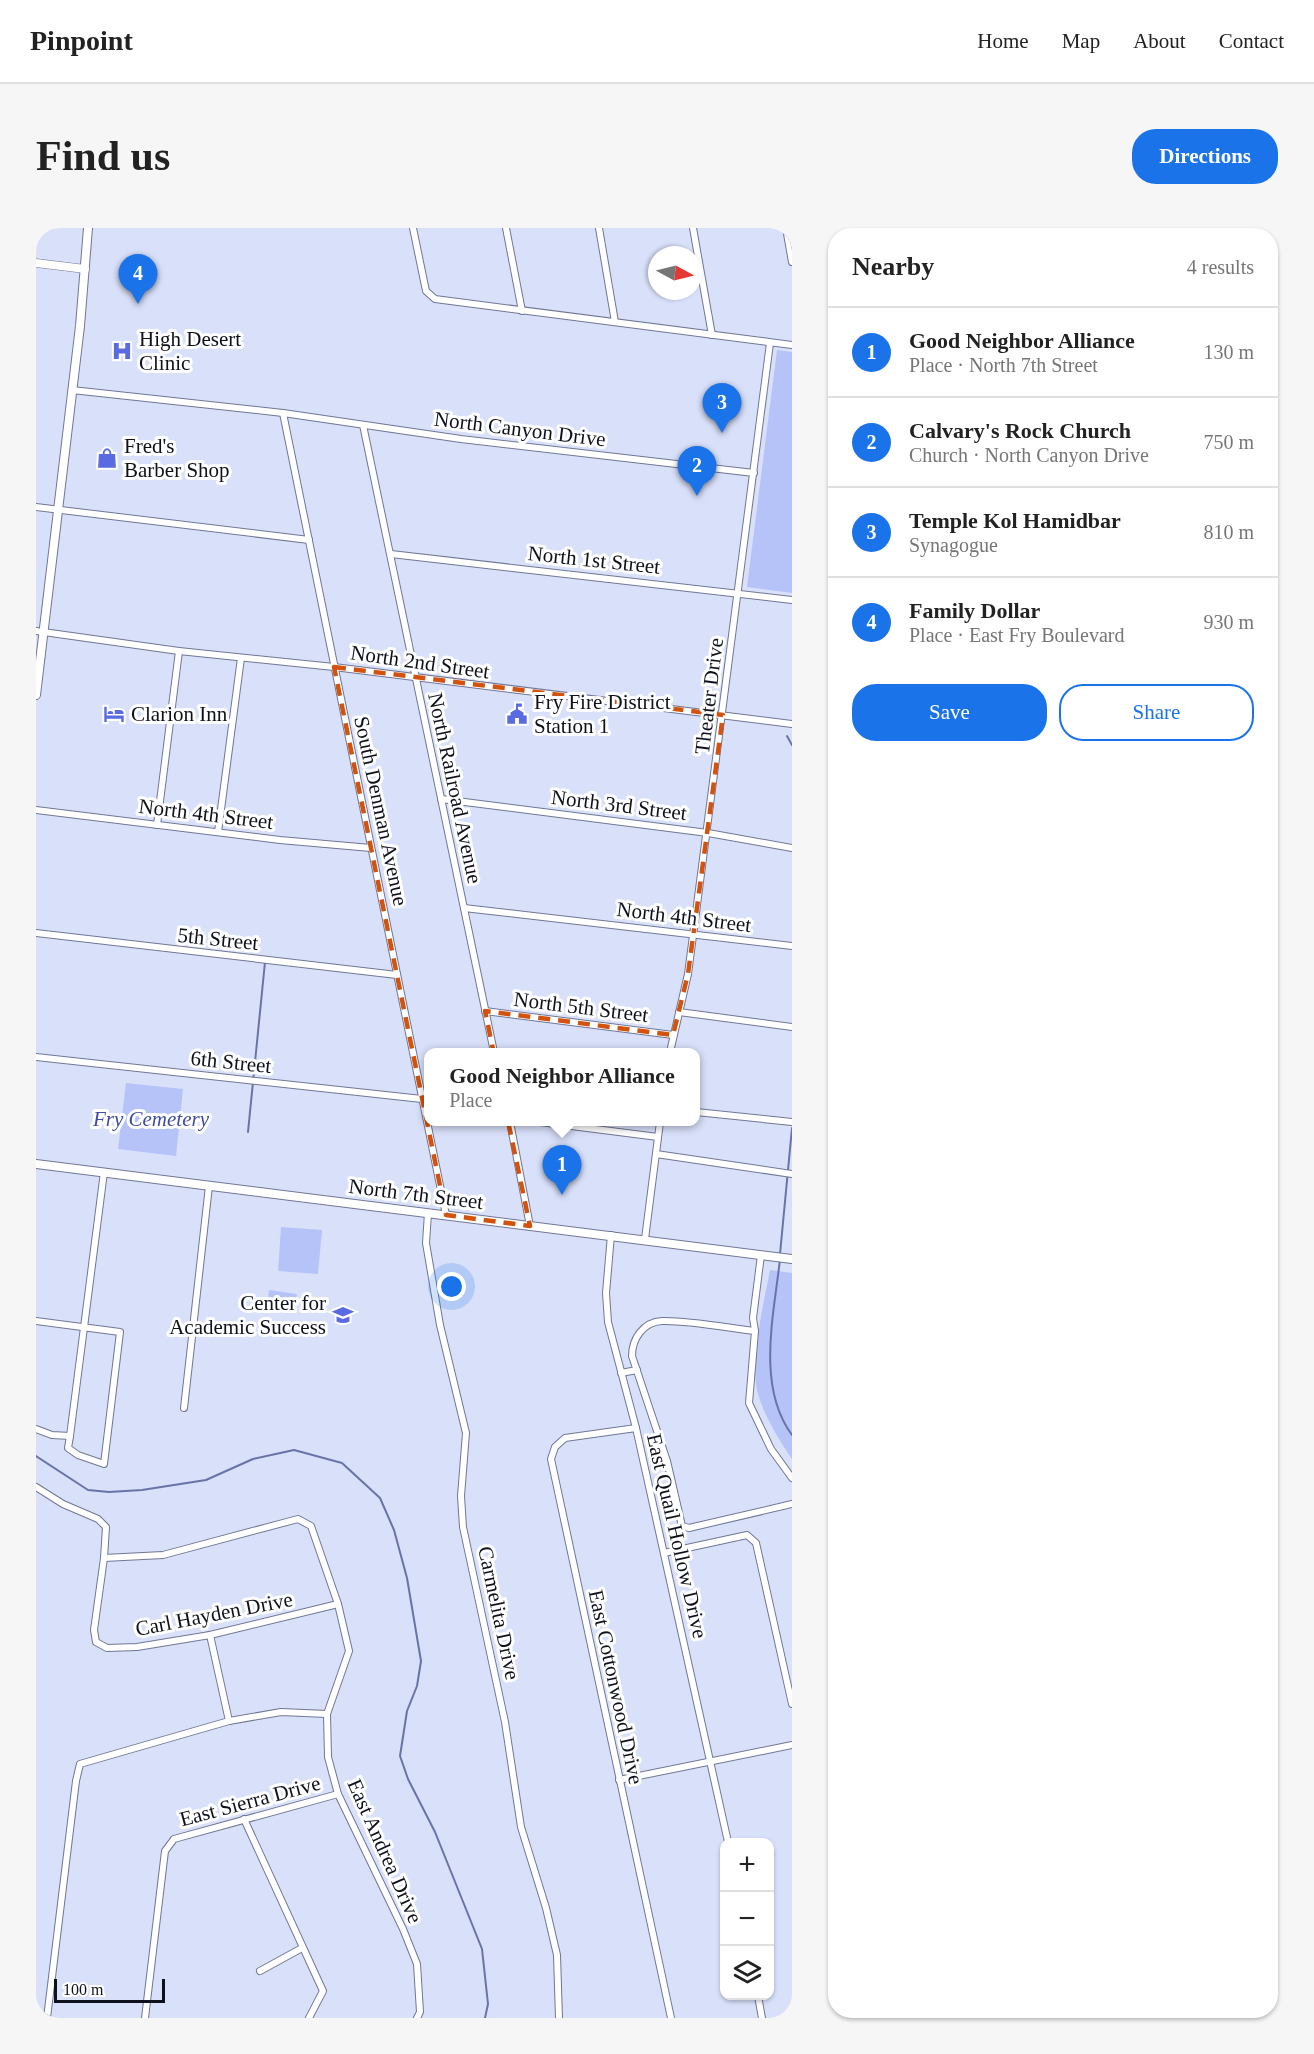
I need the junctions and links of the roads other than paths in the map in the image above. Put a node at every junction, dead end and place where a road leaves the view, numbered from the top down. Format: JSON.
{"nodes":[{"id":1,"x":88,"y":228,"type":"edge"},
{"id":2,"x":413,"y":228,"type":"edge"},
{"id":3,"x":506,"y":228,"type":"edge"},
{"id":4,"x":599,"y":228,"type":"edge"},
{"id":5,"x":693,"y":228,"type":"edge"},
{"id":6,"x":786,"y":228,"type":"edge"},
{"id":7,"x":792,"y":262,"type":"edge"},
{"id":8,"x":36,"y":263,"type":"edge"},
{"id":9,"x":85,"y":269,"type":"junction"},
{"id":10,"x":522,"y":311,"type":"junction"},
{"id":11,"x":615,"y":322,"type":"junction"},
{"id":12,"x":712,"y":335,"type":"junction"},
{"id":13,"x":770,"y":343,"type":"junction"},
{"id":14,"x":792,"y":345,"type":"edge"},
{"id":15,"x":72,"y":390,"type":"junction"},
{"id":16,"x":283,"y":413,"type":"junction"},
{"id":17,"x":363,"y":425,"type":"junction"},
{"id":18,"x":754,"y":473,"type":"junction"},
{"id":19,"x":36,"y":507,"type":"edge"},
{"id":20,"x":57,"y":510,"type":"junction"},
{"id":21,"x":309,"y":540,"type":"junction"},
{"id":22,"x":391,"y":554,"type":"junction"},
{"id":23,"x":738,"y":593,"type":"junction"},
{"id":24,"x":792,"y":600,"type":"edge"},
{"id":25,"x":40,"y":631,"type":"edge"},
{"id":26,"x":179,"y":651,"type":"junction"},
{"id":27,"x":241,"y":658,"type":"junction"},
{"id":28,"x":334,"y":667,"type":"junction"},
{"id":29,"x":415,"y":679,"type":"junction"},
{"id":30,"x":36,"y":695,"type":"edge"},
{"id":31,"x":723,"y":716,"type":"junction"},
{"id":32,"x":792,"y":724,"type":"edge"},
{"id":33,"x":441,"y":799,"type":"junction"},
{"id":34,"x":36,"y":810,"type":"edge"},
{"id":35,"x":157,"y":825,"type":"junction"},
{"id":36,"x":218,"y":832,"type":"junction"},
{"id":37,"x":708,"y":833,"type":"junction"},
{"id":38,"x":371,"y":848,"type":"junction"},
{"id":39,"x":792,"y":848,"type":"edge"},
{"id":40,"x":464,"y":908,"type":"junction"},
{"id":41,"x":36,"y":933,"type":"edge"},
{"id":42,"x":694,"y":934,"type":"junction"},
{"id":43,"x":792,"y":946,"type":"edge"},
{"id":44,"x":397,"y":975,"type":"junction"},
{"id":45,"x":484,"y":1011,"type":"junction"},
{"id":46,"x":679,"y":1012,"type":"junction"},
{"id":47,"x":792,"y":1027,"type":"edge"},
{"id":48,"x":673,"y":1035,"type":"junction"},
{"id":49,"x":493,"y":1048,"type":"edge"},
{"id":50,"x":671,"y":1048,"type":"edge"},
{"id":51,"x":36,"y":1057,"type":"edge"},
{"id":52,"x":422,"y":1099,"type":"junction"},
{"id":53,"x":424,"y":1109,"type":"edge"},
{"id":54,"x":700,"y":1112,"type":"edge"},
{"id":55,"x":792,"y":1122,"type":"edge"},
{"id":56,"x":428,"y":1126,"type":"edge"},
{"id":57,"x":511,"y":1126,"type":"edge"},
{"id":58,"x":571,"y":1126,"type":"edge"},
{"id":59,"x":659,"y":1126,"type":"edge"},
{"id":60,"x":658,"y":1137,"type":"junction"},
{"id":61,"x":656,"y":1154,"type":"junction"},
{"id":62,"x":36,"y":1164,"type":"edge"},
{"id":63,"x":104,"y":1172,"type":"junction"},
{"id":64,"x":792,"y":1174,"type":"edge"},
{"id":65,"x":209,"y":1186,"type":"junction"},
{"id":66,"x":428,"y":1213,"type":"junction"},
{"id":67,"x":446,"y":1215,"type":"junction"},
{"id":68,"x":530,"y":1226,"type":"junction"},
{"id":69,"x":611,"y":1236,"type":"junction"},
{"id":70,"x":645,"y":1239,"type":"junction"},
{"id":71,"x":761,"y":1255,"type":"junction"},
{"id":72,"x":792,"y":1259,"type":"edge"},
{"id":73,"x":36,"y":1320,"type":"edge"},
{"id":74,"x":84,"y":1327,"type":"junction"},
{"id":75,"x":755,"y":1330,"type":"junction"},
{"id":76,"x":637,"y":1370,"type":"junction"},
{"id":77,"x":621,"y":1373,"type":"junction"},
{"id":78,"x":184,"y":1408,"type":"dead end"},
{"id":79,"x":636,"y":1428,"type":"junction"},
{"id":80,"x":36,"y":1429,"type":"edge"},
{"id":81,"x":70,"y":1436,"type":"junction"},
{"id":82,"x":792,"y":1478,"type":"edge"},
{"id":83,"x":36,"y":1487,"type":"edge"},
{"id":84,"x":792,"y":1504,"type":"edge"},
{"id":85,"x":664,"y":1553,"type":"junction"},
{"id":86,"x":104,"y":1558,"type":"junction"},
{"id":87,"x":338,"y":1605,"type":"junction"},
{"id":88,"x":210,"y":1635,"type":"junction"},
{"id":89,"x":792,"y":1704,"type":"edge"},
{"id":90,"x":327,"y":1713,"type":"junction"},
{"id":91,"x":229,"y":1721,"type":"junction"},
{"id":92,"x":792,"y":1745,"type":"edge"},
{"id":93,"x":711,"y":1759,"type":"junction"},
{"id":94,"x":619,"y":1780,"type":"junction"},
{"id":95,"x":338,"y":1794,"type":"junction"},
{"id":96,"x":244,"y":1819,"type":"junction"},
{"id":97,"x":727,"y":1838,"type":"edge"},
{"id":98,"x":302,"y":1948,"type":"junction"},
{"id":99,"x":260,"y":1971,"type":"dead end"},
{"id":100,"x":759,"y":2000,"type":"edge"},
{"id":101,"x":47,"y":2018,"type":"edge"},
{"id":102,"x":145,"y":2018,"type":"edge"},
{"id":103,"x":309,"y":2018,"type":"edge"},
{"id":104,"x":417,"y":2018,"type":"edge"},
{"id":105,"x":559,"y":2018,"type":"edge"},
{"id":106,"x":671,"y":2018,"type":"edge"},
{"id":107,"x":762,"y":2018,"type":"edge"}],
"edges":[{"from":1,"to":9,"type":"main road"},
{"from":2,"to":10,"type":"street"},
{"from":3,"to":10,"type":"street"},
{"from":4,"to":11,"type":"street"},
{"from":5,"to":12,"type":"street"},
{"from":6,"to":7,"type":"street"},
{"from":8,"to":9,"type":"street"},
{"from":9,"to":15,"type":"main road"},
{"from":10,"to":11,"type":"street"},
{"from":11,"to":12,"type":"street"},
{"from":12,"to":13,"type":"street"},
{"from":13,"to":14,"type":"street"},
{"from":13,"to":18,"type":"street","name":"Theater Drive"},
{"from":15,"to":16,"type":"street","name":"North Canyon Drive"},
{"from":15,"to":20,"type":"main road"},
{"from":16,"to":17,"type":"street","name":"North Canyon Drive"},
{"from":16,"to":21,"type":"street","name":"South Denman Avenue"},
{"from":17,"to":18,"type":"street","name":"North Canyon Drive"},
{"from":17,"to":22,"type":"street","name":"North Railroad Avenue"},
{"from":18,"to":23,"type":"street","name":"Theater Drive"},
{"from":19,"to":20,"type":"street"},
{"from":20,"to":21,"type":"street"},
{"from":20,"to":25,"type":"main road"},
{"from":21,"to":28,"type":"street","name":"South Denman Avenue"},
{"from":22,"to":23,"type":"street","name":"North 1st Street"},
{"from":22,"to":29,"type":"street","name":"North Railroad Avenue"},
{"from":23,"to":24,"type":"street","name":"North 1st Street"},
{"from":23,"to":31,"type":"street","name":"Theater Drive"},
{"from":25,"to":26,"type":"street","name":"North 2nd Street"},
{"from":25,"to":30,"type":"main road"},
{"from":26,"to":27,"type":"street","name":"North 2nd Street"},
{"from":26,"to":35,"type":"street"},
{"from":27,"to":28,"type":"street","name":"North 2nd Street"},
{"from":27,"to":36,"type":"street"},
{"from":28,"to":29,"type":"street","name":"North 2nd Street"},
{"from":28,"to":38,"type":"street","name":"South Denman Avenue"},
{"from":29,"to":31,"type":"street","name":"North 2nd Street"},
{"from":29,"to":33,"type":"street","name":"North Railroad Avenue"},
{"from":31,"to":32,"type":"street","name":"North 2nd Street"},
{"from":31,"to":37,"type":"street","name":"Theater Drive"},
{"from":33,"to":37,"type":"street","name":"North 3rd Street"},
{"from":33,"to":40,"type":"street","name":"North Railroad Avenue"},
{"from":34,"to":35,"type":"street","name":"North 4th Street"},
{"from":35,"to":36,"type":"street","name":"North 4th Street"},
{"from":36,"to":38,"type":"street","name":"North 4th Street"},
{"from":37,"to":39,"type":"street","name":"North 3rd Street"},
{"from":37,"to":42,"type":"street","name":"Theater Drive"},
{"from":38,"to":44,"type":"street","name":"South Denman Avenue"},
{"from":40,"to":42,"type":"street","name":"North 4th Street"},
{"from":40,"to":45,"type":"street","name":"North Railroad Avenue"},
{"from":41,"to":44,"type":"street","name":"5th Street"},
{"from":42,"to":43,"type":"street","name":"North 4th Street"},
{"from":42,"to":46,"type":"street","name":"Theater Drive"},
{"from":44,"to":52,"type":"street","name":"South Denman Avenue"},
{"from":45,"to":48,"type":"street","name":"North 5th Street"},
{"from":45,"to":49,"type":"street","name":"North Railroad Avenue"},
{"from":46,"to":47,"type":"street","name":"North 5th Street"},
{"from":46,"to":48,"type":"street","name":"Theater Drive"},
{"from":48,"to":50,"type":"street","name":"Theater Drive"},
{"from":51,"to":52,"type":"street","name":"6th Street"},
{"from":52,"to":53,"type":"street","name":"South Denman Avenue"},
{"from":54,"to":55,"type":"street"},
{"from":56,"to":67,"type":"street","name":"South Denman Avenue"},
{"from":57,"to":68,"type":"street"},
{"from":58,"to":60,"type":"street"},
{"from":59,"to":60,"type":"street"},
{"from":60,"to":61,"type":"street"},
{"from":61,"to":64,"type":"street"},
{"from":61,"to":70,"type":"street"},
{"from":62,"to":63,"type":"main road","name":"North 7th Street"},
{"from":63,"to":65,"type":"main road","name":"North 7th Street"},
{"from":63,"to":74,"type":"street"},
{"from":65,"to":66,"type":"main road","name":"North 7th Street"},
{"from":65,"to":78,"type":"street"},
{"from":66,"to":67,"type":"main road","name":"North 7th Street"},
{"from":66,"to":105,"type":"street","name":"Carmelita Drive"},
{"from":67,"to":68,"type":"main road","name":"North 7th Street"},
{"from":68,"to":69,"type":"main road","name":"North 7th Street"},
{"from":69,"to":70,"type":"main road","name":"North 7th Street"},
{"from":69,"to":77,"type":"street","name":"East Quail Hollow Drive"},
{"from":70,"to":71,"type":"main road","name":"North 7th Street"},
{"from":71,"to":72,"type":"main road","name":"North 7th Street"},
{"from":71,"to":75,"type":"street"},
{"from":73,"to":74,"type":"street"},
{"from":74,"to":81,"type":"street"},
{"from":74,"to":81,"type":"street"},
{"from":75,"to":76,"type":"street"},
{"from":75,"to":82,"type":"street"},
{"from":76,"to":77,"type":"street"},
{"from":76,"to":84,"type":"street"},
{"from":77,"to":79,"type":"street","name":"East Quail Hollow Drive"},
{"from":79,"to":85,"type":"street","name":"East Quail Hollow Drive"},
{"from":79,"to":94,"type":"street","name":"East Cottonwood Drive"},
{"from":80,"to":81,"type":"street"},
{"from":83,"to":86,"type":"street"},
{"from":85,"to":89,"type":"street"},
{"from":85,"to":93,"type":"street","name":"East Quail Hollow Drive"},
{"from":86,"to":87,"type":"street","name":"East Andrea Drive"},
{"from":86,"to":88,"type":"street","name":"Carl Hayden Drive"},
{"from":87,"to":88,"type":"street","name":"Carl Hayden Drive"},
{"from":87,"to":90,"type":"street","name":"East Andrea Drive"},
{"from":88,"to":91,"type":"street"},
{"from":90,"to":91,"type":"street"},
{"from":90,"to":95,"type":"street","name":"East Andrea Drive"},
{"from":91,"to":101,"type":"street"},
{"from":92,"to":93,"type":"street"},
{"from":93,"to":94,"type":"street"},
{"from":93,"to":97,"type":"street","name":"East Quail Hollow Drive"},
{"from":94,"to":106,"type":"street","name":"East Cottonwood Drive"},
{"from":95,"to":96,"type":"street","name":"East Sierra Drive"},
{"from":95,"to":104,"type":"street","name":"East Andrea Drive"},
{"from":96,"to":98,"type":"street"},
{"from":96,"to":102,"type":"street","name":"East Sierra Drive"},
{"from":98,"to":99,"type":"street"},
{"from":98,"to":103,"type":"street"},
{"from":100,"to":107,"type":"street"}]}
